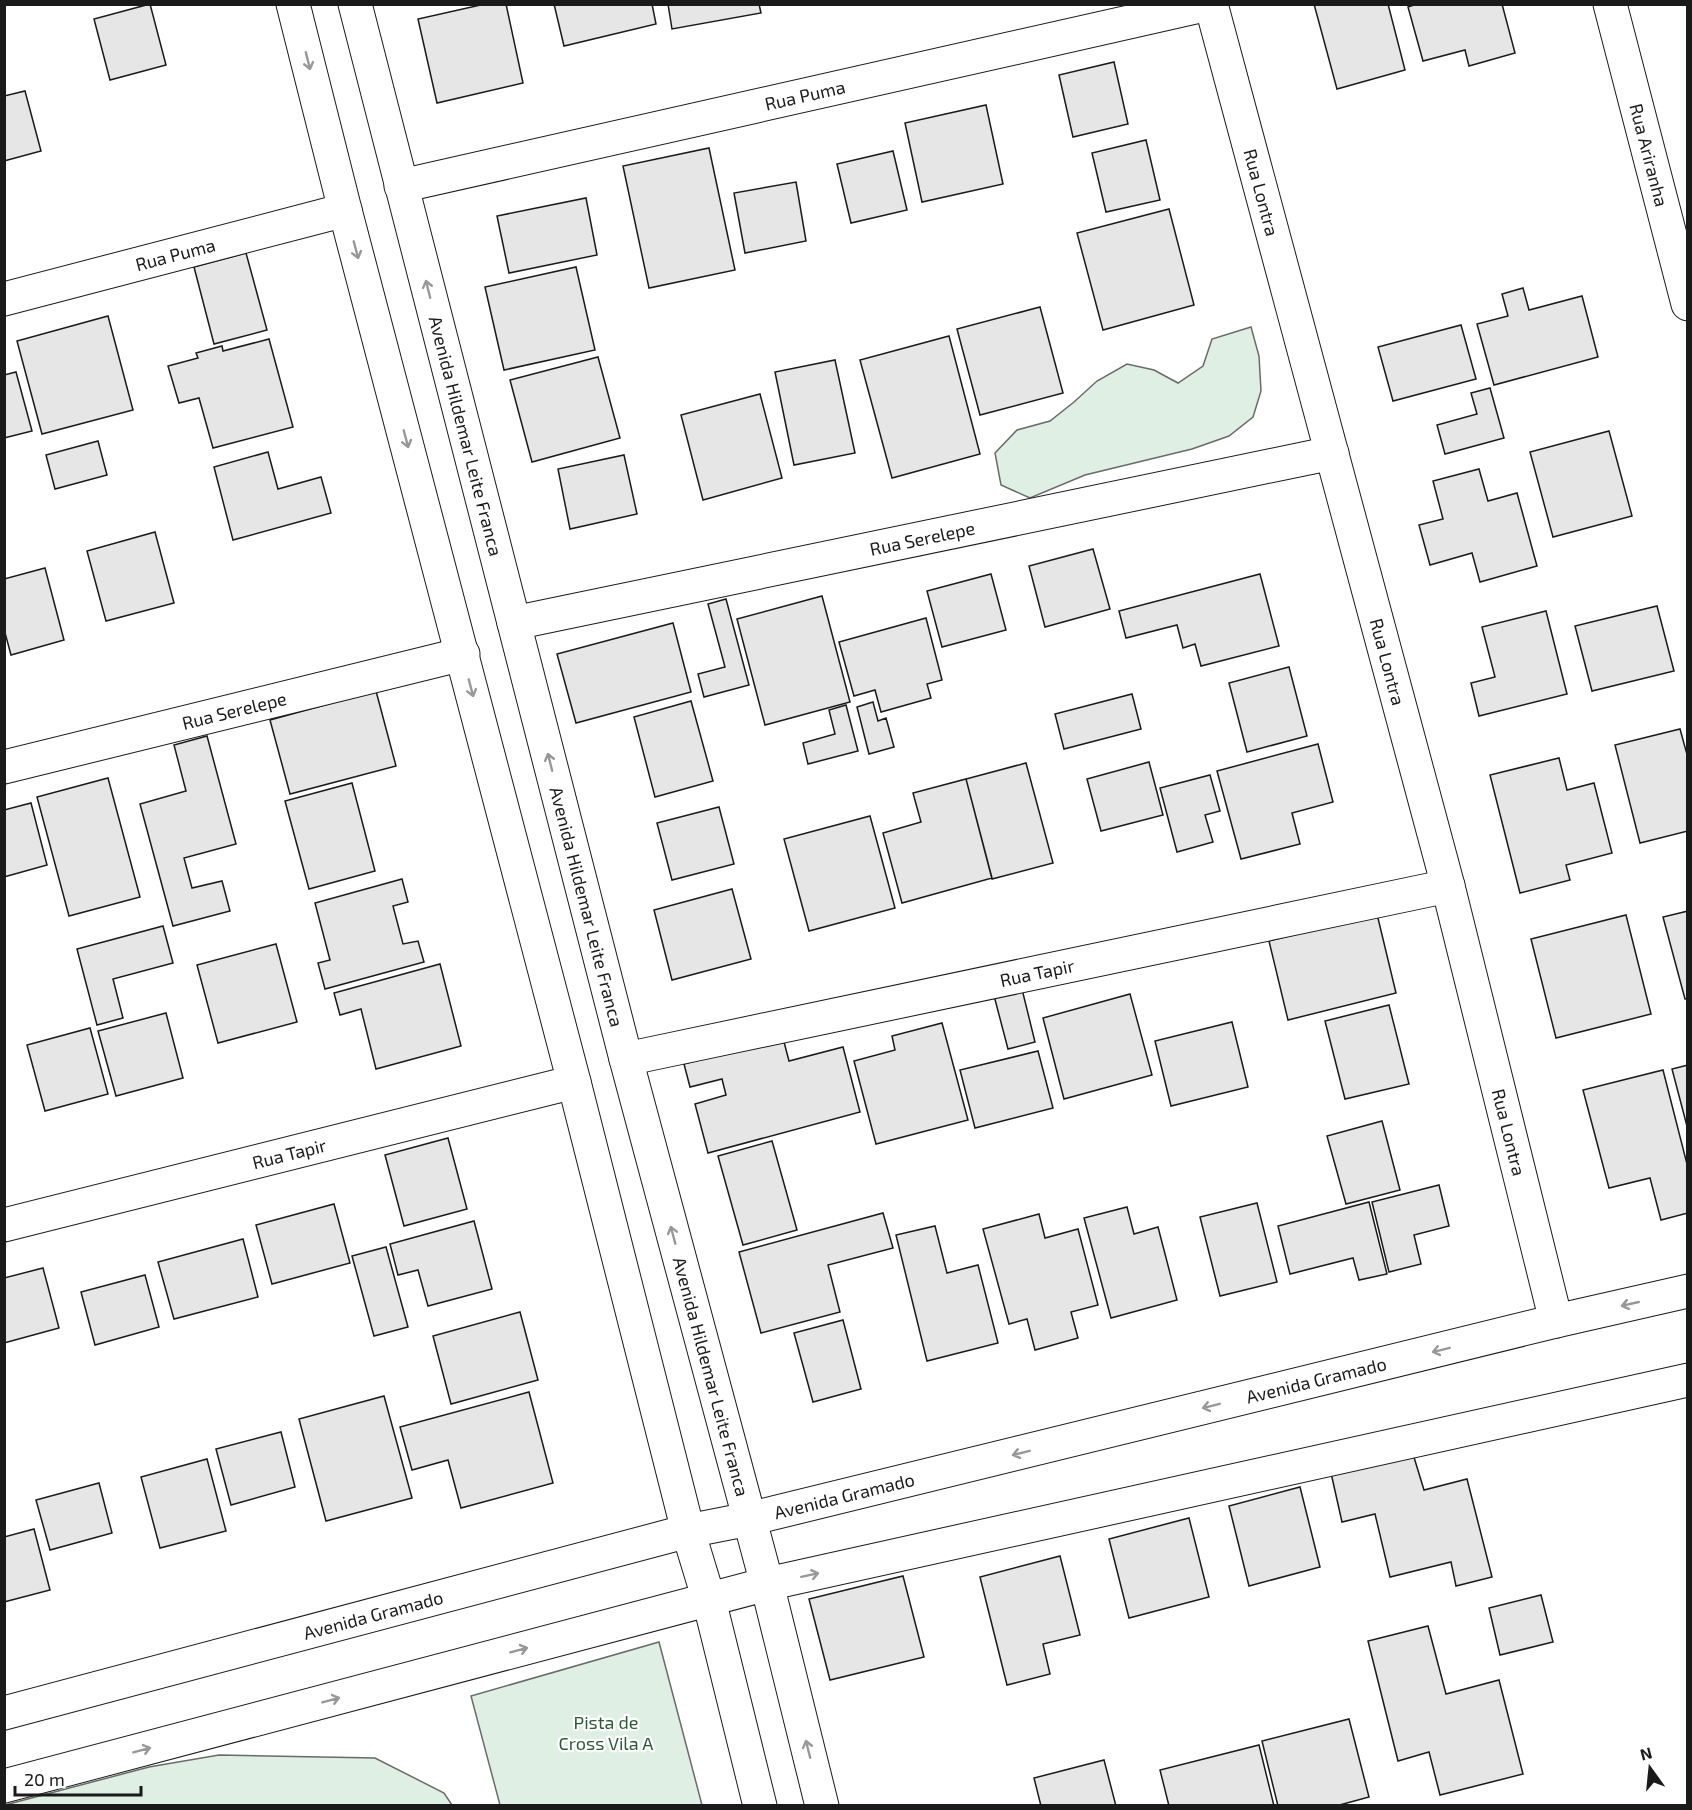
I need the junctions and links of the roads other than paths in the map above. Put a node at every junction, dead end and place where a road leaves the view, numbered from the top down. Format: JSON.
{"nodes":[{"id":1,"x":293,"y":4,"type":"edge"},
{"id":2,"x":355,"y":4,"type":"edge"},
{"id":3,"x":1210,"y":4,"type":"edge"},
{"id":4,"x":1610,"y":4,"type":"edge"},
{"id":5,"x":401,"y":186,"type":"junction"},
{"id":6,"x":345,"y":210,"type":"junction"},
{"id":7,"x":4,"y":299,"type":"edge"},
{"id":8,"x":1688,"y":304,"type":"edge"},
{"id":9,"x":1332,"y":453,"type":"junction"},
{"id":10,"x":514,"y":623,"type":"junction"},
{"id":11,"x":463,"y":654,"type":"junction"},
{"id":12,"x":4,"y":767,"type":"edge"},
{"id":13,"x":1448,"y":886,"type":"junction"},
{"id":14,"x":626,"y":1059,"type":"junction"},
{"id":15,"x":574,"y":1082,"type":"junction"},
{"id":16,"x":4,"y":1225,"type":"edge"},
{"id":17,"x":1688,"y":1291,"type":"edge"},
{"id":18,"x":1556,"y":1321,"type":"junction"},
{"id":19,"x":1688,"y":1380,"type":"edge"},
{"id":20,"x":749,"y":1520,"type":"junction"},
{"id":21,"x":688,"y":1532,"type":"junction"},
{"id":22,"x":767,"y":1584,"type":"junction"},
{"id":23,"x":709,"y":1600,"type":"junction"},
{"id":24,"x":4,"y":1713,"type":"edge"},
{"id":25,"x":4,"y":1786,"type":"edge"},
{"id":26,"x":760,"y":1806,"type":"edge"},
{"id":27,"x":822,"y":1806,"type":"edge"}],
"edges":[{"from":1,"to":6,"type":"street","one_way":true},
{"from":2,"to":5,"type":"street","name":"Avenida Hildemar Leite Franca"},
{"from":3,"to":5,"type":"street","name":"Rua Puma"},
{"from":3,"to":9,"type":"street","name":"Rua Lontra"},
{"from":4,"to":8,"type":"street","name":"Rua Ariranha"},
{"from":10,"to":5,"type":"street","name":"Avenida Hildemar Leite Franca","one_way":true},
{"from":6,"to":7,"type":"street","name":"Rua Puma"},
{"from":6,"to":11,"type":"street","one_way":true},
{"from":9,"to":10,"type":"street","name":"Rua Serelepe"},
{"from":9,"to":13,"type":"street","name":"Rua Lontra"},
{"from":14,"to":10,"type":"street","name":"Avenida Hildemar Leite Franca","one_way":true},
{"from":11,"to":12,"type":"street","name":"Rua Serelepe"},
{"from":11,"to":15,"type":"street","one_way":true},
{"from":13,"to":14,"type":"street","name":"Rua Tapir"},
{"from":13,"to":18,"type":"street","name":"Rua Lontra"},
{"from":20,"to":14,"type":"street","name":"Avenida Hildemar Leite Franca","one_way":true},
{"from":15,"to":16,"type":"street","name":"Rua Tapir"},
{"from":15,"to":21,"type":"street"},
{"from":17,"to":18,"type":"street","name":"Avenida Gramado","one_way":true},
{"from":18,"to":20,"type":"street","name":"Avenida Gramado","one_way":true},
{"from":22,"to":19,"type":"street","one_way":true},
{"from":20,"to":21,"type":"street","name":"Avenida Gramado"},
{"from":20,"to":22,"type":"street","name":"Avenida Hildemar Leite Franca"},
{"from":21,"to":23,"type":"street"},
{"from":21,"to":24,"type":"street","name":"Avenida Gramado"},
{"from":22,"to":23,"type":"street"},
{"from":27,"to":22,"type":"street","name":"Avenida Hildemar Leite Franca","one_way":true},
{"from":25,"to":23,"type":"street","one_way":true},
{"from":23,"to":26,"type":"street"}]}
